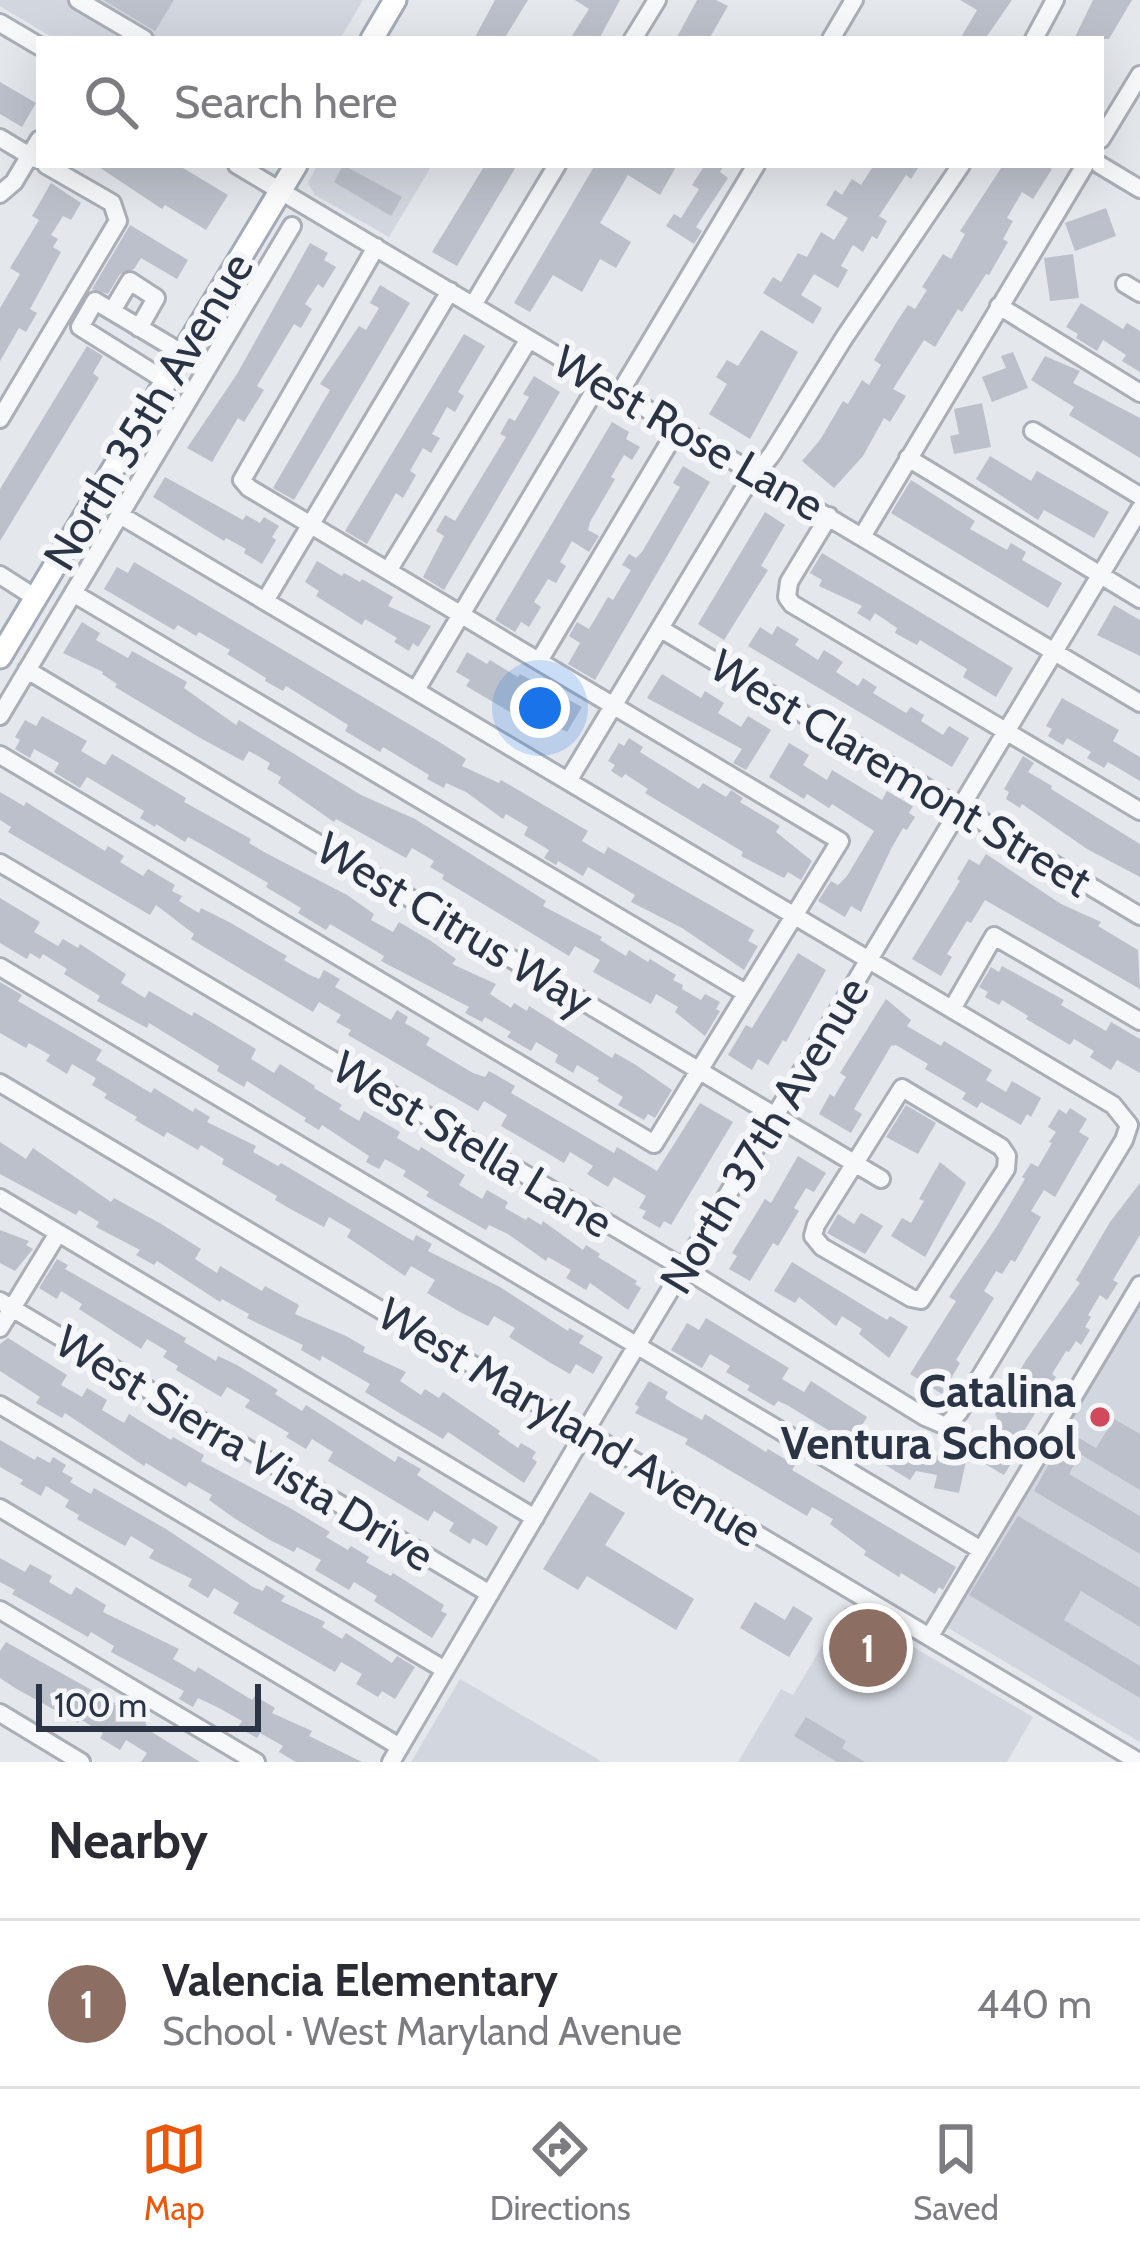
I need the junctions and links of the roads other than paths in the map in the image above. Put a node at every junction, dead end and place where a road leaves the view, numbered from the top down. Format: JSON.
{"nodes":[{"id":1,"x":78,"y":0,"type":"edge"},
{"id":2,"x":395,"y":0,"type":"edge"},
{"id":3,"x":657,"y":0,"type":"edge"},
{"id":4,"x":854,"y":0,"type":"edge"},
{"id":5,"x":1055,"y":0,"type":"edge"},
{"id":6,"x":0,"y":23,"type":"edge"},
{"id":7,"x":139,"y":36,"type":"edge"},
{"id":8,"x":374,"y":36,"type":"edge"},
{"id":9,"x":635,"y":36,"type":"edge"},
{"id":10,"x":833,"y":36,"type":"edge"},
{"id":11,"x":1036,"y":36,"type":"edge"},
{"id":12,"x":36,"y":44,"type":"edge"},
{"id":13,"x":1140,"y":75,"type":"edge"},
{"id":14,"x":1104,"y":134,"type":"edge"},
{"id":15,"x":0,"y":137,"type":"edge"},
{"id":16,"x":36,"y":154,"type":"edge"},
{"id":17,"x":36,"y":158,"type":"edge"},
{"id":18,"x":1104,"y":167,"type":"edge"},
{"id":19,"x":59,"y":168,"type":"edge"},
{"id":20,"x":242,"y":168,"type":"edge"},
{"id":21,"x":294,"y":168,"type":"edge"},
{"id":22,"x":555,"y":168,"type":"edge"},
{"id":23,"x":754,"y":168,"type":"edge"},
{"id":24,"x":959,"y":168,"type":"edge"},
{"id":25,"x":1083,"y":168,"type":"edge"},
{"id":26,"x":1140,"y":189,"type":"edge"},
{"id":27,"x":280,"y":191,"type":"junction"},
{"id":28,"x":0,"y":194,"type":"edge"},
{"id":29,"x":292,"y":226,"type":"dead end"},
{"id":30,"x":376,"y":247,"type":"junction"},
{"id":31,"x":450,"y":292,"type":"junction"},
{"id":32,"x":473,"y":305,"type":"junction"},
{"id":33,"x":999,"y":306,"type":"junction"},
{"id":34,"x":112,"y":311,"type":"junction"},
{"id":35,"x":140,"y":328,"type":"junction"},
{"id":36,"x":529,"y":339,"type":"junction"},
{"id":37,"x":182,"y":353,"type":"junction"},
{"id":38,"x":166,"y":381,"type":"junction"},
{"id":39,"x":599,"y":383,"type":"junction"},
{"id":40,"x":1140,"y":393,"type":"edge"},
{"id":41,"x":619,"y":394,"type":"junction"},
{"id":42,"x":0,"y":419,"type":"edge"},
{"id":43,"x":678,"y":428,"type":"junction"},
{"id":44,"x":1033,"y":431,"type":"dead end"},
{"id":45,"x":908,"y":458,"type":"junction"},
{"id":46,"x":757,"y":473,"type":"junction"},
{"id":47,"x":1140,"y":496,"type":"edge"},
{"id":48,"x":1140,"y":509,"type":"edge"},
{"id":49,"x":120,"y":515,"type":"junction"},
{"id":50,"x":829,"y":515,"type":"junction"},
{"id":51,"x":311,"y":524,"type":"junction"},
{"id":52,"x":862,"y":535,"type":"junction"},
{"id":53,"x":388,"y":571,"type":"junction"},
{"id":54,"x":0,"y":575,"type":"edge"},
{"id":55,"x":1101,"y":576,"type":"junction"},
{"id":56,"x":73,"y":593,"type":"junction"},
{"id":57,"x":36,"y":598,"type":"junction"},
{"id":58,"x":1140,"y":599,"type":"edge"},
{"id":59,"x":265,"y":601,"type":"junction"},
{"id":60,"x":462,"y":614,"type":"junction"},
{"id":61,"x":662,"y":629,"type":"junction"},
{"id":62,"x":1054,"y":652,"type":"junction"},
{"id":63,"x":0,"y":658,"type":"edge"},
{"id":64,"x":539,"y":661,"type":"junction"},
{"id":65,"x":27,"y":670,"type":"junction"},
{"id":66,"x":416,"y":691,"type":"junction"},
{"id":67,"x":1140,"y":703,"type":"edge"},
{"id":68,"x":615,"y":705,"type":"junction"},
{"id":69,"x":0,"y":716,"type":"edge"},
{"id":70,"x":1006,"y":731,"type":"junction"},
{"id":71,"x":0,"y":755,"type":"edge"},
{"id":72,"x":568,"y":781,"type":"junction"},
{"id":73,"x":959,"y":809,"type":"junction"},
{"id":74,"x":1140,"y":811,"type":"edge"},
{"id":75,"x":0,"y":863,"type":"edge"},
{"id":76,"x":795,"y":916,"type":"junction"},
{"id":77,"x":1140,"y":916,"type":"edge"},
{"id":78,"x":869,"y":959,"type":"junction"},
{"id":79,"x":0,"y":967,"type":"edge"},
{"id":80,"x":744,"y":992,"type":"junction"},
{"id":81,"x":952,"y":1009,"type":"junction"},
{"id":82,"x":1140,"y":1021,"type":"edge"},
{"id":83,"x":700,"y":1070,"type":"junction"},
{"id":84,"x":0,"y":1082,"type":"edge"},
{"id":85,"x":776,"y":1115,"type":"junction"},
{"id":86,"x":855,"y":1163,"type":"junction"},
{"id":87,"x":881,"y":1179,"type":"dead end"},
{"id":88,"x":0,"y":1198,"type":"edge"},
{"id":89,"x":58,"y":1233,"type":"junction"},
{"id":90,"x":684,"y":1270,"type":"junction"},
{"id":91,"x":1140,"y":1285,"type":"edge"},
{"id":92,"x":6,"y":1305,"type":"edge"},
{"id":93,"x":0,"y":1328,"type":"edge"},
{"id":94,"x":638,"y":1347,"type":"junction"},
{"id":95,"x":0,"y":1405,"type":"edge"},
{"id":96,"x":586,"y":1432,"type":"junction"},
{"id":97,"x":0,"y":1508,"type":"edge"},
{"id":98,"x":535,"y":1518,"type":"junction"},
{"id":99,"x":981,"y":1550,"type":"junction"},
{"id":100,"x":490,"y":1594,"type":"junction"},
{"id":101,"x":0,"y":1610,"type":"edge"},
{"id":102,"x":929,"y":1636,"type":"junction"},
{"id":103,"x":445,"y":1670,"type":"junction"},
{"id":104,"x":0,"y":1713,"type":"edge"},
{"id":105,"x":395,"y":1754,"type":"edge"},
{"id":106,"x":81,"y":1762,"type":"edge"},
{"id":107,"x":256,"y":1762,"type":"edge"},
{"id":108,"x":1139,"y":1762,"type":"edge"}],
"edges":[{"from":1,"to":7,"type":"street"},
{"from":2,"to":8,"type":"main road"},
{"from":3,"to":9,"type":"street"},
{"from":4,"to":10,"type":"street"},
{"from":5,"to":11,"type":"street"},
{"from":6,"to":12,"type":"street"},
{"from":13,"to":14,"type":"street"},
{"from":15,"to":16,"type":"street"},
{"from":17,"to":28,"type":"street"},
{"from":18,"to":26,"type":"street"},
{"from":19,"to":42,"type":"street"},
{"from":20,"to":27,"type":"street","name":"West Rose Lane"},
{"from":21,"to":27,"type":"main road","name":"North 35th Avenue"},
{"from":22,"to":32,"type":"street"},
{"from":23,"to":41,"type":"street"},
{"from":24,"to":46,"type":"street"},
{"from":25,"to":33,"type":"street"},
{"from":27,"to":30,"type":"street","name":"West Rose Lane"},
{"from":27,"to":37,"type":"main road","name":"North 35th Avenue"},
{"from":29,"to":49,"type":"street","name":"North 35th Avenue"},
{"from":30,"to":31,"type":"street","name":"West Rose Lane"},
{"from":30,"to":51,"type":"street"},
{"from":31,"to":32,"type":"street","name":"West Rose Lane"},
{"from":31,"to":51,"type":"street"},
{"from":32,"to":36,"type":"street","name":"West Rose Lane"},
{"from":33,"to":40,"type":"street"},
{"from":33,"to":45,"type":"street"},
{"from":34,"to":35,"type":"street"},
{"from":34,"to":35,"type":"street"},
{"from":34,"to":38,"type":"street"},
{"from":35,"to":37,"type":"street"},
{"from":36,"to":39,"type":"street","name":"West Rose Lane"},
{"from":36,"to":53,"type":"street"},
{"from":37,"to":38,"type":"main road","name":"North 35th Avenue"},
{"from":38,"to":57,"type":"main road","name":"North 35th Avenue"},
{"from":39,"to":41,"type":"street","name":"West Rose Lane"},
{"from":39,"to":60,"type":"street"},
{"from":41,"to":43,"type":"street","name":"West Rose Lane"},
{"from":43,"to":46,"type":"street","name":"West Rose Lane"},
{"from":43,"to":64,"type":"street"},
{"from":44,"to":47,"type":"street"},
{"from":45,"to":52,"type":"street"},
{"from":45,"to":55,"type":"street"},
{"from":46,"to":50,"type":"street","name":"West Rose Lane"},
{"from":46,"to":61,"type":"street"},
{"from":48,"to":55,"type":"street","name":"North 37th Avenue"},
{"from":49,"to":56,"type":"street","name":"North 35th Avenue"},
{"from":49,"to":59,"type":"street"},
{"from":50,"to":52,"type":"street","name":"West Rose Lane"},
{"from":50,"to":70,"type":"street"},
{"from":51,"to":53,"type":"street"},
{"from":51,"to":59,"type":"street"},
{"from":52,"to":62,"type":"street","name":"West Rose Lane"},
{"from":53,"to":60,"type":"street"},
{"from":54,"to":57,"type":"street"},
{"from":55,"to":58,"type":"street"},
{"from":55,"to":62,"type":"street","name":"North 37th Avenue"},
{"from":56,"to":65,"type":"street","name":"North 35th Avenue"},
{"from":56,"to":80,"type":"street"},
{"from":57,"to":63,"type":"main road","name":"North 35th Avenue"},
{"from":59,"to":66,"type":"street"},
{"from":60,"to":64,"type":"street"},
{"from":60,"to":66,"type":"street"},
{"from":61,"to":68,"type":"street"},
{"from":61,"to":73,"type":"street","name":"West Claremont Street"},
{"from":62,"to":67,"type":"street","name":"West Rose Lane"},
{"from":62,"to":70,"type":"street","name":"North 37th Avenue"},
{"from":64,"to":68,"type":"street"},
{"from":65,"to":69,"type":"street","name":"North 35th Avenue"},
{"from":65,"to":83,"type":"street","name":"West Citrus Way"},
{"from":66,"to":72,"type":"street"},
{"from":68,"to":72,"type":"street"},
{"from":68,"to":76,"type":"street"},
{"from":70,"to":73,"type":"street","name":"North 37th Avenue"},
{"from":70,"to":74,"type":"street"},
{"from":71,"to":83,"type":"street"},
{"from":72,"to":76,"type":"street"},
{"from":73,"to":77,"type":"street","name":"West Claremont Street"},
{"from":73,"to":78,"type":"street","name":"North 37th Avenue"},
{"from":75,"to":90,"type":"street","name":"West Stella Lane"},
{"from":76,"to":78,"type":"street"},
{"from":76,"to":80,"type":"street"},
{"from":78,"to":81,"type":"street"},
{"from":78,"to":85,"type":"street","name":"North 37th Avenue"},
{"from":79,"to":94,"type":"street"},
{"from":80,"to":83,"type":"street"},
{"from":81,"to":82,"type":"street"},
{"from":81,"to":90,"type":"street","name":"West Stella Lane"},
{"from":83,"to":85,"type":"street","name":"West Citrus Way"},
{"from":84,"to":96,"type":"street","name":"West Maryland Avenue"},
{"from":85,"to":86,"type":"street","name":"West Citrus Way"},
{"from":85,"to":90,"type":"street","name":"North 37th Avenue"},
{"from":86,"to":86,"type":"street"},
{"from":86,"to":87,"type":"street","name":"West Citrus Way"},
{"from":88,"to":89,"type":"street"},
{"from":89,"to":92,"type":"street"},
{"from":89,"to":98,"type":"street"},
{"from":90,"to":94,"type":"street","name":"North 37th Avenue"},
{"from":91,"to":99,"type":"street"},
{"from":92,"to":93,"type":"street"},
{"from":92,"to":100,"type":"street","name":"West Sierra Vista Drive"},
{"from":94,"to":96,"type":"street","name":"North 37th Avenue"},
{"from":94,"to":99,"type":"street"},
{"from":95,"to":103,"type":"street"},
{"from":96,"to":98,"type":"street","name":"North 37th Avenue"},
{"from":96,"to":102,"type":"street","name":"West Maryland Avenue"},
{"from":97,"to":105,"type":"street"},
{"from":98,"to":100,"type":"street","name":"North 37th Avenue"},
{"from":99,"to":102,"type":"street"},
{"from":100,"to":103,"type":"street","name":"North 37th Avenue"},
{"from":101,"to":107,"type":"street"},
{"from":102,"to":108,"type":"street","name":"West Maryland Avenue"},
{"from":103,"to":105,"type":"street","name":"North 37th Avenue"},
{"from":104,"to":106,"type":"street"}]}
